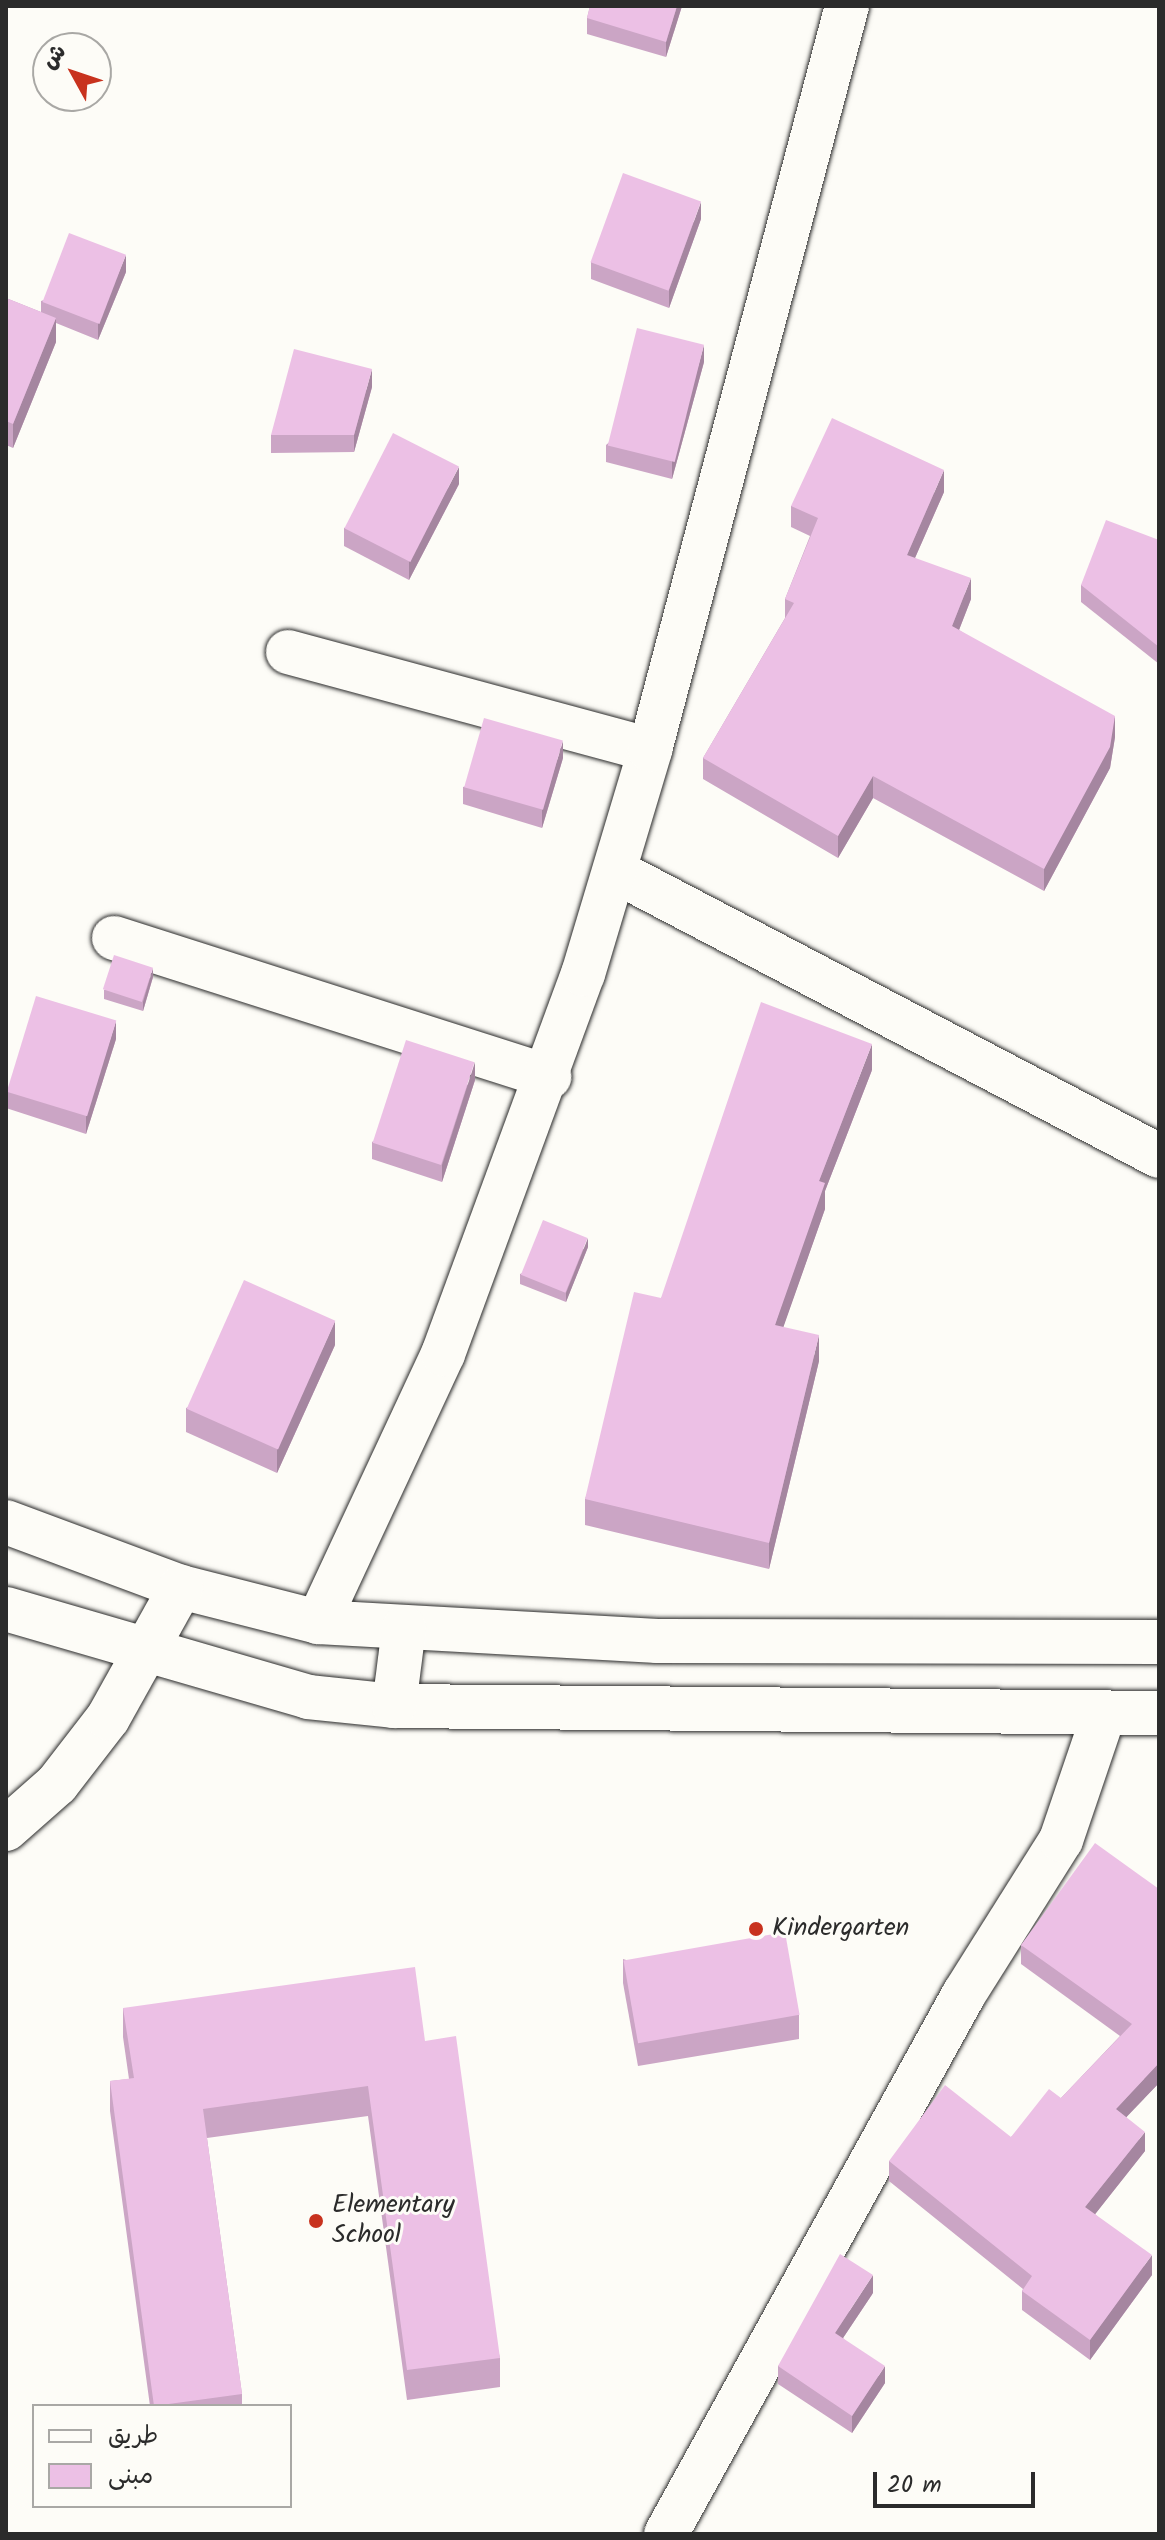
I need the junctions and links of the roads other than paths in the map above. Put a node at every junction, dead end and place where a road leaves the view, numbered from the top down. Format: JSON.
{"nodes":[{"id":1,"x":847,"y":6,"type":"edge"},
{"id":2,"x":288,"y":652,"type":"dead end"},
{"id":3,"x":650,"y":750,"type":"junction"},
{"id":4,"x":615,"y":871,"type":"junction"},
{"id":5,"x":114,"y":938,"type":"dead end"},
{"id":6,"x":549,"y":1077,"type":"junction"},
{"id":7,"x":1159,"y":1156,"type":"edge"},
{"id":8,"x":6,"y":1522,"type":"edge"},
{"id":9,"x":181,"y":1587,"type":"junction"},
{"id":10,"x":6,"y":1609,"type":"edge"},
{"id":11,"x":318,"y":1622,"type":"junction"},
{"id":12,"x":404,"y":1628,"type":"junction"},
{"id":13,"x":1159,"y":1642,"type":"edge"},
{"id":14,"x":147,"y":1655,"type":"junction"},
{"id":15,"x":394,"y":1706,"type":"junction"},
{"id":16,"x":1159,"y":1713,"type":"edge"},
{"id":17,"x":1104,"y":1714,"type":"junction"},
{"id":18,"x":6,"y":1829,"type":"edge"},
{"id":19,"x":666,"y":2534,"type":"edge"}],
"edges":[{"from":1,"to":3,"type":"street"},
{"from":2,"to":3,"type":"street"},
{"from":3,"to":4,"type":"street"},
{"from":4,"to":6,"type":"street"},
{"from":4,"to":7,"type":"street"},
{"from":5,"to":6,"type":"street"},
{"from":6,"to":11,"type":"street"},
{"from":8,"to":9,"type":"street"},
{"from":9,"to":11,"type":"street"},
{"from":9,"to":14,"type":"street"},
{"from":10,"to":14,"type":"street"},
{"from":11,"to":12,"type":"street"},
{"from":12,"to":13,"type":"street"},
{"from":12,"to":15,"type":"street"},
{"from":14,"to":15,"type":"street"},
{"from":14,"to":18,"type":"street"},
{"from":15,"to":17,"type":"street"},
{"from":16,"to":17,"type":"street"},
{"from":17,"to":19,"type":"street"}]}
